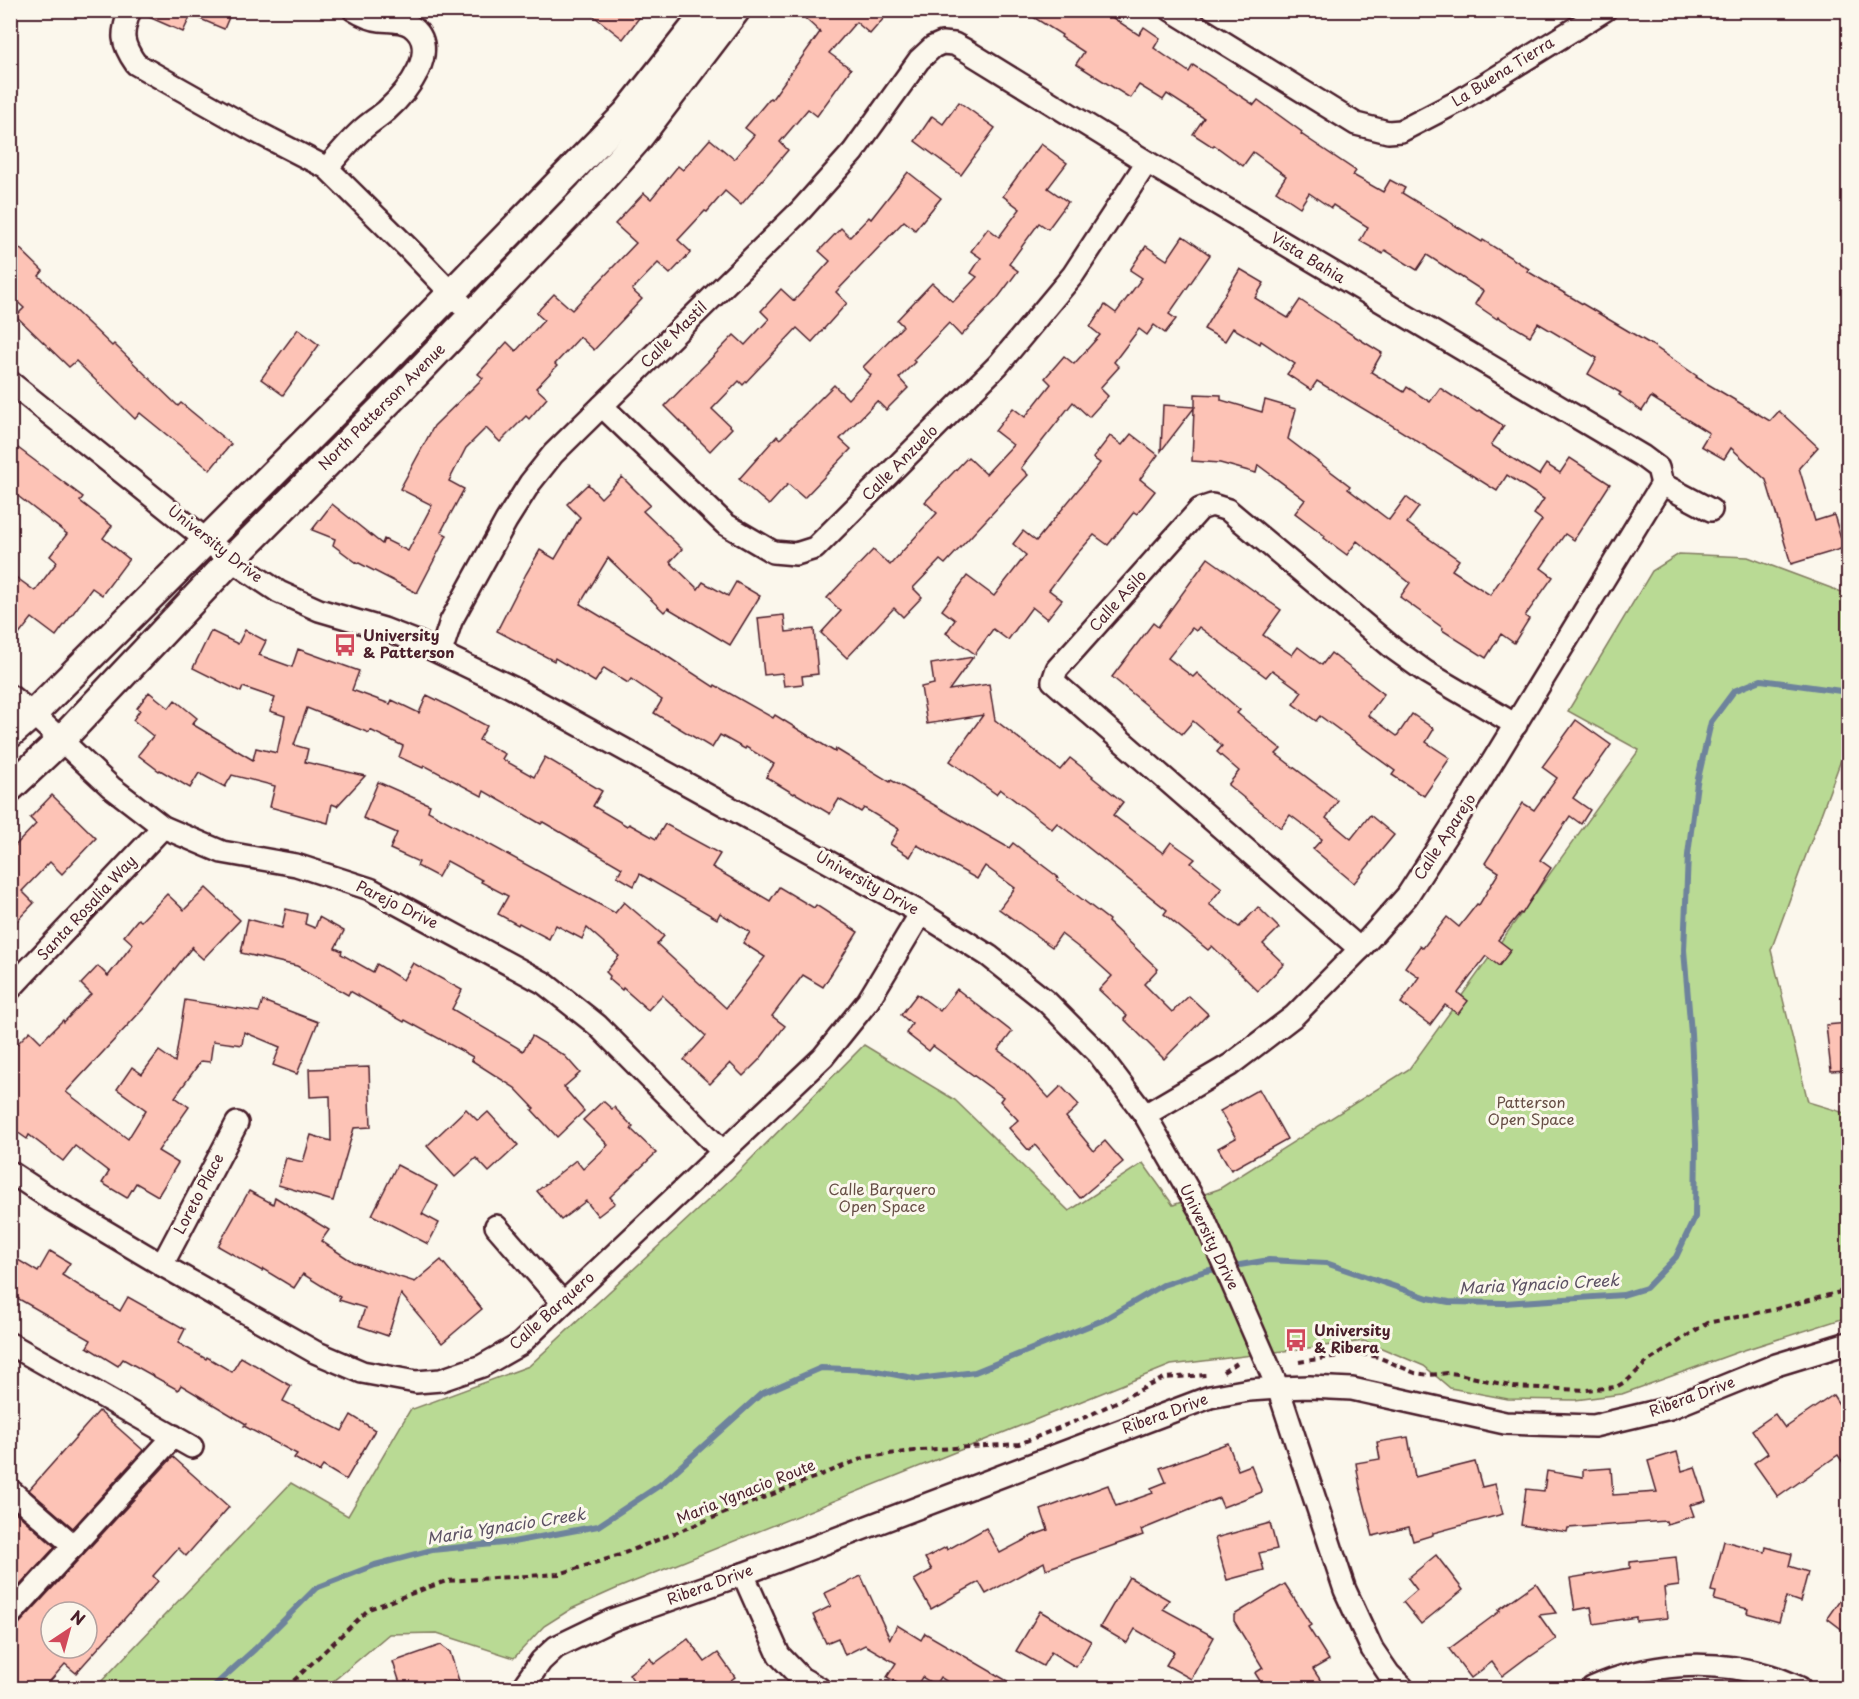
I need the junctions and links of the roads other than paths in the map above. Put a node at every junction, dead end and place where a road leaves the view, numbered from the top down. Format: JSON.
{"nodes":[{"id":1,"x":130,"y":10,"type":"edge"},
{"id":2,"x":354,"y":10,"type":"edge"},
{"id":3,"x":708,"y":10,"type":"edge"},
{"id":4,"x":736,"y":10,"type":"edge"},
{"id":5,"x":1171,"y":10,"type":"edge"},
{"id":6,"x":1605,"y":10,"type":"edge"},
{"id":7,"x":942,"y":43,"type":"joint"},
{"id":8,"x":1147,"y":162,"type":"junction"},
{"id":9,"x":327,"y":168,"type":"junction"},
{"id":10,"x":452,"y":294,"type":"junction"},
{"id":11,"x":472,"y":315,"type":"junction"},
{"id":12,"x":10,"y":382,"type":"edge"},
{"id":13,"x":602,"y":406,"type":"junction"},
{"id":14,"x":1662,"y":484,"type":"junction"},
{"id":15,"x":1711,"y":510,"type":"dead end"},
{"id":16,"x":207,"y":540,"type":"junction"},
{"id":17,"x":231,"y":560,"type":"junction"},
{"id":18,"x":441,"y":652,"type":"junction"},
{"id":19,"x":10,"y":696,"type":"edge"},
{"id":20,"x":33,"y":714,"type":"junction"},
{"id":21,"x":1516,"y":725,"type":"junction"},
{"id":22,"x":10,"y":734,"type":"edge"},
{"id":23,"x":60,"y":740,"type":"junction"},
{"id":24,"x":10,"y":788,"type":"edge"},
{"id":25,"x":163,"y":827,"type":"junction"},
{"id":26,"x":921,"y":913,"type":"junction"},
{"id":27,"x":1360,"y":949,"type":"junction"},
{"id":28,"x":10,"y":989,"type":"edge"},
{"id":29,"x":1145,"y":1115,"type":"junction"},
{"id":30,"x":237,"y":1123,"type":"dead end"},
{"id":31,"x":723,"y":1152,"type":"junction"},
{"id":32,"x":10,"y":1172,"type":"edge"},
{"id":33,"x":496,"y":1226,"type":"dead end"},
{"id":34,"x":162,"y":1265,"type":"junction"},
{"id":35,"x":563,"y":1303,"type":"junction"},
{"id":36,"x":1848,"y":1343,"type":"edge"},
{"id":37,"x":10,"y":1344,"type":"edge"},
{"id":38,"x":1278,"y":1388,"type":"junction"},
{"id":39,"x":10,"y":1490,"type":"edge"},
{"id":40,"x":74,"y":1546,"type":"junction"},
{"id":41,"x":744,"y":1574,"type":"junction"},
{"id":42,"x":10,"y":1615,"type":"edge"},
{"id":43,"x":522,"y":1689,"type":"edge"},
{"id":44,"x":819,"y":1689,"type":"edge"},
{"id":45,"x":1403,"y":1689,"type":"edge"},
{"id":46,"x":1592,"y":1689,"type":"edge"},
{"id":47,"x":1800,"y":1689,"type":"edge"}],
"edges":[{"from":1,"to":9,"type":"street"},
{"from":2,"to":9,"type":"street"},
{"from":3,"to":10,"type":"main road","name":"North Patterson Avenue"},
{"from":4,"to":11,"type":"main road","name":"North Patterson Avenue"},
{"from":5,"to":6,"type":"street","name":"La Buena Tierra"},
{"from":7,"to":8,"type":"street","name":"Vista Bahia"},
{"from":7,"to":13,"type":"street","name":"Calle Mastil"},
{"from":8,"to":13,"type":"street","name":"Calle Anzuelo"},
{"from":8,"to":14,"type":"street","name":"Vista Bahia"},
{"from":9,"to":10,"type":"street"},
{"from":10,"to":11,"type":"street"},
{"from":10,"to":16,"type":"main road","name":"North Patterson Avenue"},
{"from":11,"to":17,"type":"main road","name":"North Patterson Avenue"},
{"from":12,"to":16,"type":"street","name":"University Drive"},
{"from":13,"to":18,"type":"street","name":"Calle Mastil"},
{"from":14,"to":15,"type":"street"},
{"from":14,"to":21,"type":"street","name":"Calle Aparejo"},
{"from":16,"to":17,"type":"street","name":"University Drive"},
{"from":16,"to":20,"type":"main road","name":"North Patterson Avenue"},
{"from":17,"to":18,"type":"street","name":"University Drive"},
{"from":17,"to":23,"type":"main road","name":"North Patterson Avenue"},
{"from":18,"to":26,"type":"street","name":"University Drive"},
{"from":19,"to":20,"type":"street","name":"Parejo Drive"},
{"from":20,"to":22,"type":"main road","name":"North Patterson Avenue"},
{"from":20,"to":23,"type":"street","name":"Parejo Drive"},
{"from":21,"to":27,"type":"street","name":"Calle Aparejo"},
{"from":21,"to":27,"type":"street","name":"Calle Asilo"},
{"from":23,"to":24,"type":"main road","name":"North Patterson Avenue"},
{"from":23,"to":25,"type":"street","name":"Parejo Drive"},
{"from":25,"to":28,"type":"street","name":"Santa Rosalia Way"},
{"from":25,"to":31,"type":"street","name":"Parejo Drive"},
{"from":26,"to":29,"type":"street","name":"University Drive"},
{"from":26,"to":31,"type":"street","name":"Calle Barquero"},
{"from":27,"to":29,"type":"street","name":"Calle Aparejo"},
{"from":29,"to":38,"type":"street","name":"University Drive"},
{"from":30,"to":34,"type":"street","name":"Loreto Place"},
{"from":31,"to":35,"type":"street","name":"Calle Barquero"},
{"from":32,"to":34,"type":"street","name":"Calle Barquero"},
{"from":33,"to":35,"type":"street"},
{"from":34,"to":35,"type":"street","name":"Calle Barquero"},
{"from":36,"to":38,"type":"street","name":"Ribera Drive"},
{"from":37,"to":40,"type":"street"},
{"from":38,"to":41,"type":"street","name":"Ribera Drive"},
{"from":38,"to":45,"type":"street","name":"University Drive"},
{"from":39,"to":40,"type":"street"},
{"from":40,"to":42,"type":"street"},
{"from":41,"to":43,"type":"street","name":"Ribera Drive"},
{"from":41,"to":44,"type":"street"},
{"from":46,"to":47,"type":"street"}]}
